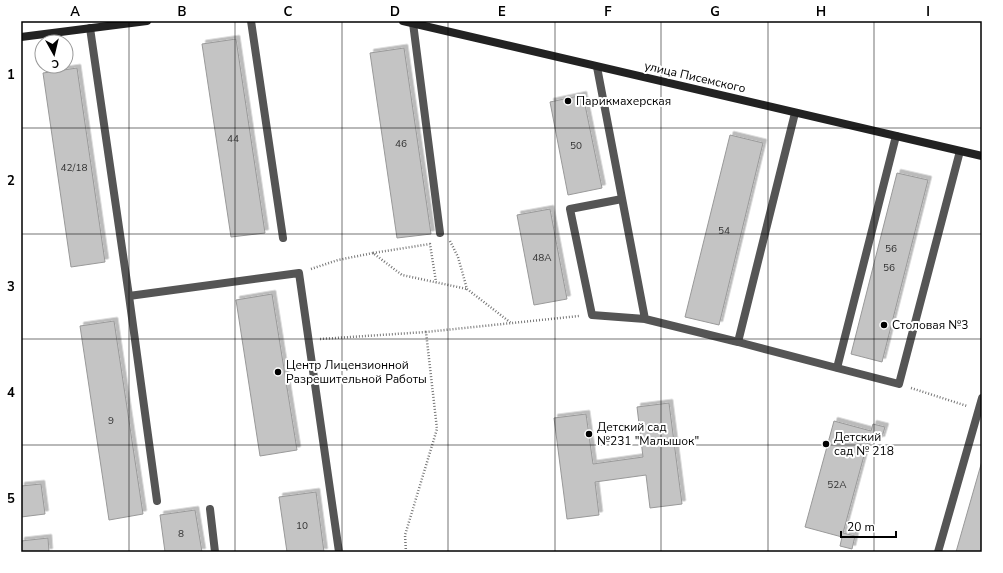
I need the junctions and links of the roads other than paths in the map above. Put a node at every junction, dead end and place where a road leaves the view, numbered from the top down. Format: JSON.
{"nodes":[{"id":1,"x":147,"y":21,"type":"edge"},
{"id":2,"x":251,"y":21,"type":"edge"},
{"id":3,"x":403,"y":21,"type":"edge"},
{"id":4,"x":413,"y":23,"type":"junction"},
{"id":5,"x":104,"y":24,"type":"edge"},
{"id":6,"x":90,"y":28,"type":"junction"},
{"id":7,"x":21,"y":37,"type":"edge"},
{"id":8,"x":597,"y":66,"type":"junction"},
{"id":9,"x":795,"y":113,"type":"junction"},
{"id":10,"x":896,"y":136,"type":"junction"},
{"id":11,"x":960,"y":151,"type":"junction"},
{"id":12,"x":982,"y":156,"type":"edge"},
{"id":13,"x":622,"y":200,"type":"junction"},
{"id":14,"x":440,"y":233,"type":"road end"},
{"id":15,"x":282,"y":238,"type":"dead end"},
{"id":16,"x":129,"y":296,"type":"junction"},
{"id":17,"x":645,"y":320,"type":"junction"},
{"id":18,"x":738,"y":342,"type":"junction"},
{"id":19,"x":836,"y":368,"type":"junction"},
{"id":20,"x":982,"y":398,"type":"edge"},
{"id":21,"x":157,"y":501,"type":"dead end"},
{"id":22,"x":210,"y":509,"type":"dead end"},
{"id":23,"x":215,"y":552,"type":"edge"},
{"id":24,"x":339,"y":552,"type":"edge"},
{"id":25,"x":938,"y":552,"type":"edge"}],
"edges":[{"from":1,"to":5,"type":"street"},
{"from":2,"to":15,"type":"lane"},
{"from":3,"to":4,"type":"street","name":"улица Писемского"},
{"from":4,"to":8,"type":"street","name":"улица Писемского"},
{"from":4,"to":14,"type":"lane"},
{"from":5,"to":6,"type":"street"},
{"from":6,"to":7,"type":"street"},
{"from":6,"to":16,"type":"lane"},
{"from":8,"to":9,"type":"street","name":"улица Писемского"},
{"from":8,"to":13,"type":"lane"},
{"from":9,"to":10,"type":"street","name":"улица Писемского"},
{"from":9,"to":18,"type":"lane"},
{"from":10,"to":11,"type":"street","name":"улица Писемского"},
{"from":10,"to":19,"type":"lane"},
{"from":11,"to":12,"type":"street","name":"улица Писемского"},
{"from":11,"to":19,"type":"lane"},
{"from":13,"to":17,"type":"lane"},
{"from":13,"to":17,"type":"lane"},
{"from":16,"to":21,"type":"lane"},
{"from":16,"to":24,"type":"lane"},
{"from":17,"to":18,"type":"lane"},
{"from":18,"to":19,"type":"lane"},
{"from":20,"to":25,"type":"lane"},
{"from":22,"to":23,"type":"lane"}]}
